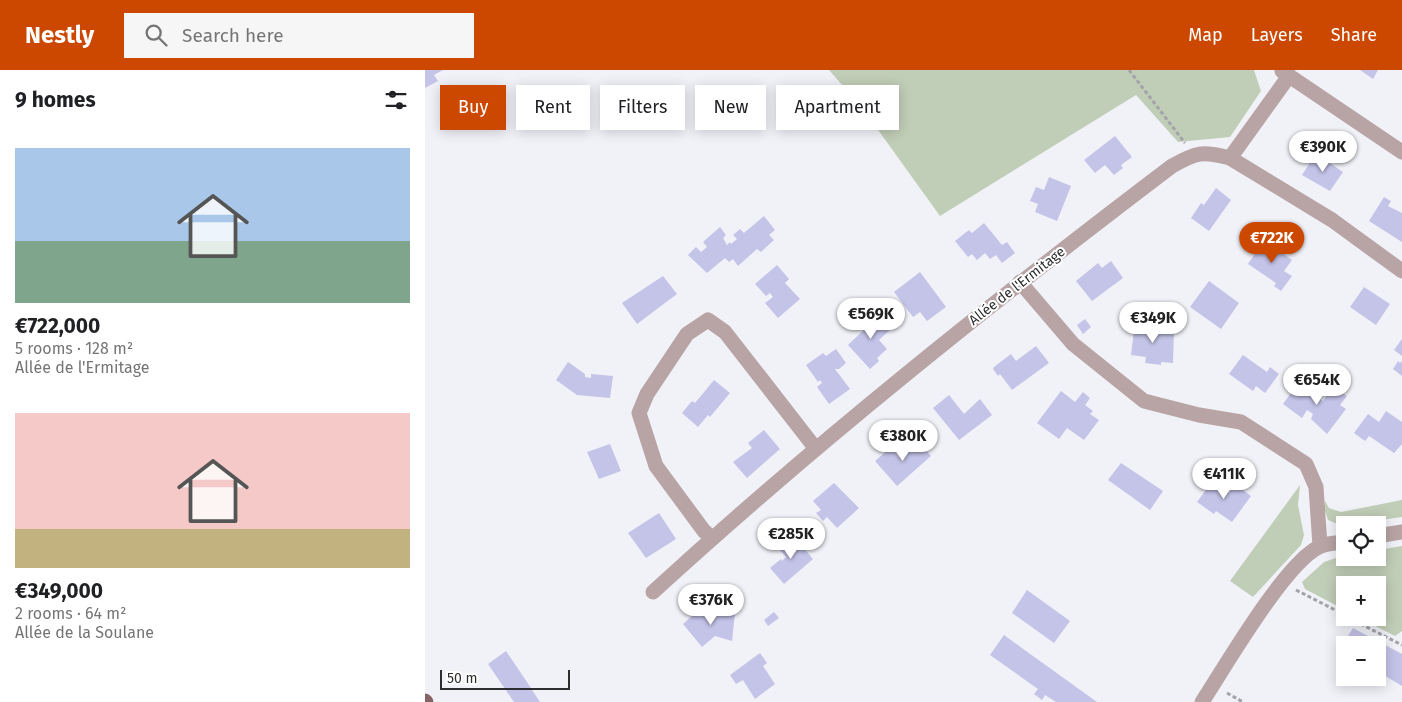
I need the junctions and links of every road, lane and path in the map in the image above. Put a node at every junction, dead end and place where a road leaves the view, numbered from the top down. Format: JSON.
{"nodes":[{"id":1,"x":1129,"y":70,"type":"edge"},
{"id":2,"x":1285,"y":73,"type":"edge"},
{"id":3,"x":1402,"y":152,"type":"edge"},
{"id":4,"x":1193,"y":154,"type":"junction"},
{"id":5,"x":1230,"y":158,"type":"junction"},
{"id":6,"x":1402,"y":271,"type":"edge"},
{"id":7,"x":1020,"y":282,"type":"junction"},
{"id":8,"x":816,"y":449,"type":"junction"},
{"id":9,"x":712,"y":538,"type":"junction"},
{"id":10,"x":1336,"y":543,"type":"edge"},
{"id":11,"x":1320,"y":546,"type":"junction"},
{"id":12,"x":1282,"y":583,"type":"junction"},
{"id":13,"x":653,"y":592,"type":"dead end"},
{"id":14,"x":1336,"y":610,"type":"edge"},
{"id":15,"x":1365,"y":626,"type":"edge"},
{"id":16,"x":1402,"y":644,"type":"edge"},
{"id":17,"x":1202,"y":702,"type":"edge"}],
"edges":[{"from":1,"to":4,"type":"path"},
{"from":2,"to":3,"type":"street"},
{"from":2,"to":5,"type":"street"},
{"from":4,"to":5,"type":"street"},
{"from":4,"to":7,"type":"street","name":"Allée de l'Ermitage"},
{"from":5,"to":6,"type":"street"},
{"from":7,"to":8,"type":"street","name":"Allée de l'Ermitage"},
{"from":7,"to":11,"type":"street"},
{"from":8,"to":9,"type":"street","name":"Allée de l'Ermitage"},
{"from":8,"to":9,"type":"street"},
{"from":9,"to":13,"type":"street","name":"Allée de l'Ermitage"},
{"from":10,"to":11,"type":"street"},
{"from":11,"to":12,"type":"street"},
{"from":12,"to":14,"type":"path"},
{"from":12,"to":17,"type":"street"},
{"from":15,"to":16,"type":"path"}]}
